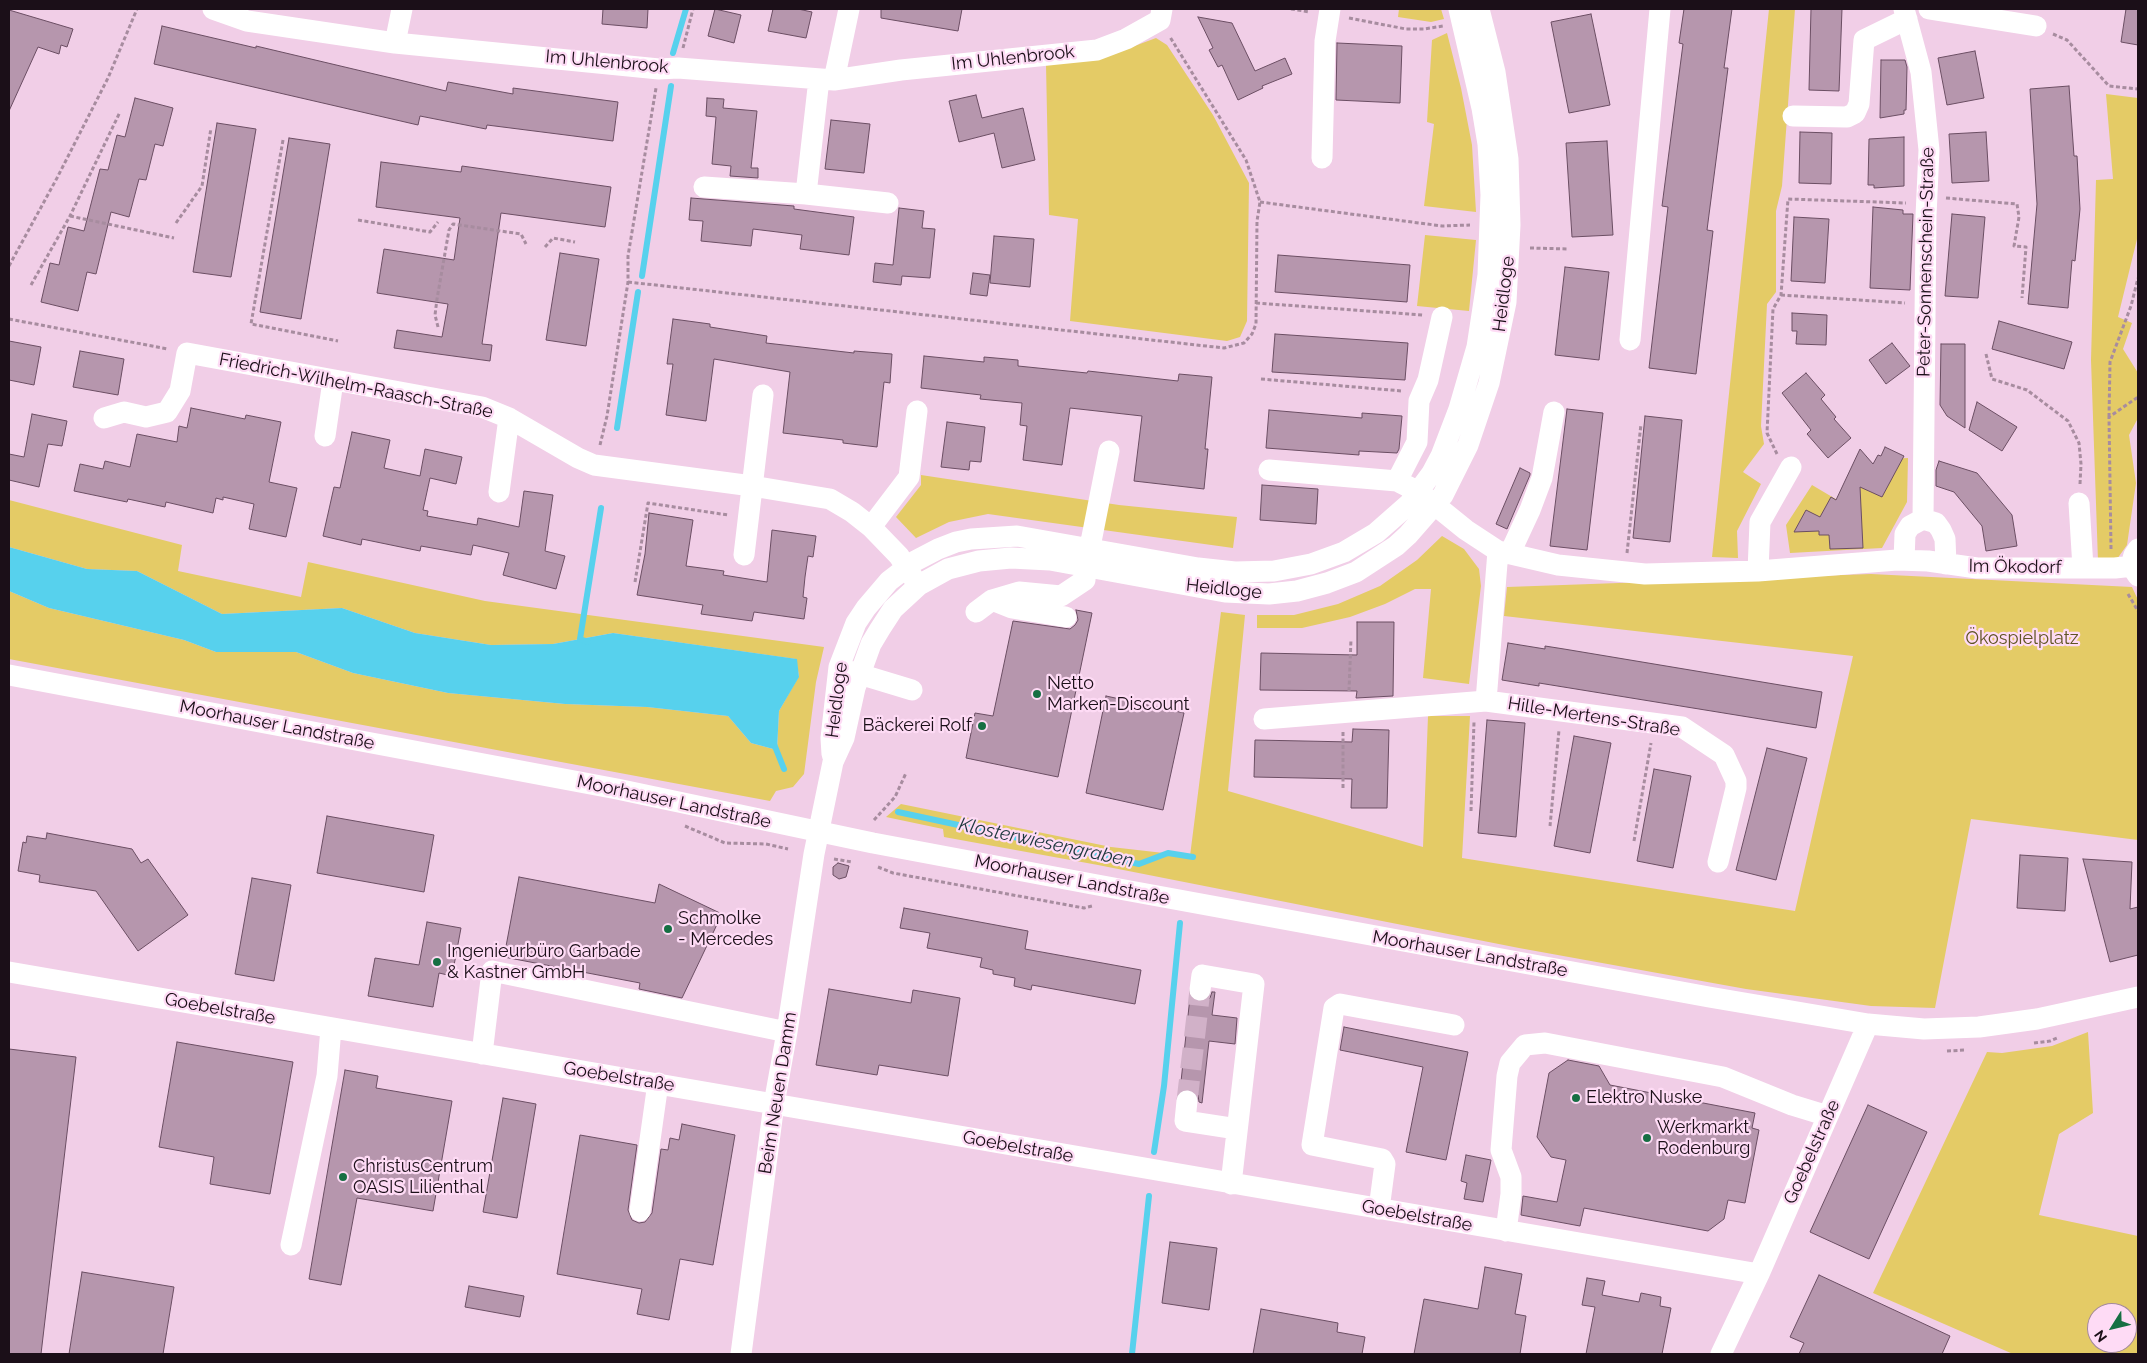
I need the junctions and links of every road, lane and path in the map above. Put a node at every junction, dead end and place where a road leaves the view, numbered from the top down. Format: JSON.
{"nodes":[{"id":1,"x":137,"y":9,"type":"edge"},
{"id":2,"x":213,"y":9,"type":"edge"},
{"id":3,"x":402,"y":9,"type":"edge"},
{"id":4,"x":693,"y":9,"type":"edge"},
{"id":5,"x":849,"y":9,"type":"edge"},
{"id":6,"x":1291,"y":9,"type":"edge"},
{"id":7,"x":1479,"y":9,"type":"edge"},
{"id":8,"x":1660,"y":9,"type":"edge"},
{"id":9,"x":1928,"y":9,"type":"edge"},
{"id":10,"x":1330,"y":12,"type":"edge"},
{"id":11,"x":1161,"y":14,"type":"edge"},
{"id":12,"x":1906,"y":14,"type":"edge"},
{"id":13,"x":1454,"y":17,"type":"edge"},
{"id":14,"x":2036,"y":26,"type":"joint"},
{"id":15,"x":395,"y":43,"type":"junction"},
{"id":16,"x":668,"y":68,"type":"junction"},
{"id":17,"x":827,"y":79,"type":"junction"},
{"id":18,"x":2138,"y":89,"type":"edge"},
{"id":19,"x":120,"y":112,"type":"dead end"},
{"id":20,"x":1793,"y":116,"type":"dead end"},
{"id":21,"x":211,"y":128,"type":"dead end"},
{"id":22,"x":283,"y":140,"type":"dead end"},
{"id":23,"x":1322,"y":158,"type":"dead end"},
{"id":24,"x":704,"y":186,"type":"dead end"},
{"id":25,"x":806,"y":194,"type":"junction"},
{"id":26,"x":1927,"y":200,"type":"junction"},
{"id":27,"x":1260,"y":202,"type":"junction"},
{"id":28,"x":888,"y":204,"type":"dead end"},
{"id":29,"x":70,"y":216,"type":"junction"},
{"id":30,"x":358,"y":220,"type":"dead end"},
{"id":31,"x":438,"y":222,"type":"dead end"},
{"id":32,"x":176,"y":223,"type":"dead end"},
{"id":33,"x":1479,"y":224,"type":"dead end"},
{"id":34,"x":174,"y":238,"type":"dead end"},
{"id":35,"x":575,"y":242,"type":"dead end"},
{"id":36,"x":526,"y":244,"type":"dead end"},
{"id":37,"x":545,"y":247,"type":"dead end"},
{"id":38,"x":1530,"y":248,"type":"dead end"},
{"id":39,"x":1568,"y":249,"type":"dead end"},
{"id":40,"x":9,"y":266,"type":"edge"},
{"id":41,"x":2138,"y":278,"type":"edge"},
{"id":42,"x":628,"y":282,"type":"junction"},
{"id":43,"x":32,"y":285,"type":"dead end"},
{"id":44,"x":1781,"y":296,"type":"junction"},
{"id":45,"x":2022,"y":298,"type":"dead end"},
{"id":46,"x":1256,"y":303,"type":"junction"},
{"id":47,"x":1925,"y":304,"type":"junction"},
{"id":48,"x":1442,"y":318,"type":"joint"},
{"id":49,"x":9,"y":319,"type":"edge"},
{"id":50,"x":438,"y":327,"type":"dead end"},
{"id":51,"x":1630,"y":340,"type":"dead end"},
{"id":52,"x":338,"y":341,"type":"dead end"},
{"id":53,"x":187,"y":353,"type":"junction"},
{"id":54,"x":1986,"y":354,"type":"dead end"},
{"id":55,"x":1262,"y":379,"type":"dead end"},
{"id":56,"x":333,"y":381,"type":"junction"},
{"id":57,"x":1422,"y":393,"type":"junction"},
{"id":58,"x":763,"y":395,"type":"dead end"},
{"id":59,"x":2138,"y":397,"type":"edge"},
{"id":60,"x":917,"y":412,"type":"dead end"},
{"id":61,"x":1554,"y":412,"type":"dead end"},
{"id":62,"x":2109,"y":417,"type":"junction"},
{"id":63,"x":104,"y":418,"type":"dead end"},
{"id":64,"x":509,"y":418,"type":"junction"},
{"id":65,"x":1641,"y":424,"type":"dead end"},
{"id":66,"x":325,"y":436,"type":"dead end"},
{"id":67,"x":1109,"y":451,"type":"dead end"},
{"id":68,"x":594,"y":465,"type":"junction"},
{"id":69,"x":1791,"y":466,"type":"joint"},
{"id":70,"x":1269,"y":470,"type":"dead end"},
{"id":71,"x":1397,"y":481,"type":"junction"},
{"id":72,"x":752,"y":486,"type":"junction"},
{"id":73,"x":499,"y":492,"type":"dead end"},
{"id":74,"x":1427,"y":499,"type":"junction"},
{"id":75,"x":2079,"y":503,"type":"joint"},
{"id":76,"x":749,"y":518,"type":"junction"},
{"id":77,"x":1923,"y":519,"type":"junction"},
{"id":78,"x":871,"y":527,"type":"junction"},
{"id":79,"x":1504,"y":552,"type":"junction"},
{"id":80,"x":744,"y":555,"type":"dead end"},
{"id":81,"x":1088,"y":557,"type":"junction"},
{"id":82,"x":1904,"y":560,"type":"junction"},
{"id":83,"x":1946,"y":564,"type":"junction"},
{"id":84,"x":2131,"y":565,"type":"edge"},
{"id":85,"x":906,"y":567,"type":"junction"},
{"id":86,"x":2083,"y":568,"type":"junction"},
{"id":87,"x":1625,"y":571,"type":"junction"},
{"id":88,"x":1758,"y":571,"type":"junction"},
{"id":89,"x":635,"y":582,"type":"dead end"},
{"id":90,"x":918,"y":585,"type":"junction"},
{"id":91,"x":1066,"y":617,"type":"dead end"},
{"id":92,"x":1351,"y":640,"type":"dead end"},
{"id":93,"x":839,"y":667,"type":"junction"},
{"id":94,"x":860,"y":674,"type":"junction"},
{"id":95,"x":9,"y":675,"type":"edge"},
{"id":96,"x":912,"y":690,"type":"dead end"},
{"id":97,"x":1480,"y":702,"type":"junction"},
{"id":98,"x":1560,"y":711,"type":"junction"},
{"id":99,"x":1346,"y":713,"type":"junction"},
{"id":100,"x":1264,"y":719,"type":"dead end"},
{"id":101,"x":1654,"y":723,"type":"junction"},
{"id":102,"x":832,"y":762,"type":"junction"},
{"id":103,"x":906,"y":773,"type":"dead end"},
{"id":104,"x":1343,"y":789,"type":"dead end"},
{"id":105,"x":1471,"y":811,"type":"dead end"},
{"id":106,"x":874,"y":820,"type":"dead end"},
{"id":107,"x":1550,"y":826,"type":"dead end"},
{"id":108,"x":818,"y":831,"type":"junction"},
{"id":109,"x":1634,"y":841,"type":"dead end"},
{"id":110,"x":1718,"y":862,"type":"dead end"},
{"id":111,"x":9,"y":972,"type":"edge"},
{"id":112,"x":1200,"y":990,"type":"tunnel mouth"},
{"id":113,"x":2138,"y":996,"type":"edge"},
{"id":114,"x":1868,"y":1024,"type":"junction"},
{"id":115,"x":1454,"y":1025,"type":"dead end"},
{"id":116,"x":331,"y":1028,"type":"junction"},
{"id":117,"x":787,"y":1032,"type":"junction"},
{"id":118,"x":482,"y":1054,"type":"junction"},
{"id":119,"x":658,"y":1083,"type":"junction"},
{"id":120,"x":1187,"y":1101,"type":"tunnel mouth"},
{"id":121,"x":774,"y":1104,"type":"junction"},
{"id":122,"x":1828,"y":1116,"type":"junction"},
{"id":123,"x":1237,"y":1128,"type":"junction"},
{"id":124,"x":1231,"y":1184,"type":"junction"},
{"id":125,"x":1379,"y":1209,"type":"junction"},
{"id":126,"x":640,"y":1211,"type":"dead end"},
{"id":127,"x":1506,"y":1231,"type":"junction"},
{"id":128,"x":291,"y":1246,"type":"dead end"},
{"id":129,"x":1759,"y":1274,"type":"junction"},
{"id":130,"x":741,"y":1354,"type":"edge"},
{"id":131,"x":1721,"y":1354,"type":"edge"}],
"edges":[{"from":1,"to":40,"type":"path"},
{"from":2,"to":15,"type":"street","name":"Im Uhlenbrook"},
{"from":3,"to":15,"type":"street"},
{"from":4,"to":16,"type":"path"},
{"from":5,"to":17,"type":"street"},
{"from":6,"to":10,"type":"path"},
{"from":7,"to":74,"type":"street","name":"Heidloge"},
{"from":8,"to":51,"type":"street"},
{"from":9,"to":14,"type":"street"},
{"from":10,"to":13,"type":"path"},
{"from":10,"to":23,"type":"street"},
{"from":11,"to":17,"type":"street","name":"Im Uhlenbrook"},
{"from":11,"to":27,"type":"path"},
{"from":12,"to":20,"type":"street"},
{"from":12,"to":26,"type":"street","name":"Peter-Sonnenschein-Straße"},
{"from":13,"to":74,"type":"street","name":"Heidloge"},
{"from":14,"to":18,"type":"path"},
{"from":15,"to":16,"type":"street","name":"Im Uhlenbrook"},
{"from":16,"to":17,"type":"street","name":"Im Uhlenbrook"},
{"from":16,"to":42,"type":"path"},
{"from":17,"to":25,"type":"street"},
{"from":19,"to":29,"type":"path"},
{"from":21,"to":32,"type":"path"},
{"from":22,"to":52,"type":"path"},
{"from":24,"to":25,"type":"street"},
{"from":25,"to":28,"type":"street"},
{"from":26,"to":44,"type":"path"},
{"from":26,"to":45,"type":"path"},
{"from":26,"to":47,"type":"street","name":"Peter-Sonnenschein-Straße"},
{"from":27,"to":33,"type":"path"},
{"from":27,"to":46,"type":"path"},
{"from":29,"to":34,"type":"path"},
{"from":29,"to":43,"type":"path"},
{"from":30,"to":31,"type":"path"},
{"from":35,"to":37,"type":"path"},
{"from":36,"to":50,"type":"path"},
{"from":38,"to":39,"type":"path"},
{"from":41,"to":62,"type":"path"},
{"from":42,"to":46,"type":"path"},
{"from":42,"to":68,"type":"path"},
{"from":44,"to":47,"type":"path"},
{"from":44,"to":69,"type":"path"},
{"from":46,"to":48,"type":"path"},
{"from":47,"to":77,"type":"street","name":"Peter-Sonnenschein-Straße"},
{"from":48,"to":57,"type":"street"},
{"from":49,"to":53,"type":"path"},
{"from":53,"to":56,"type":"street","name":"Friedrich-Wilhelm-Raasch-Straße"},
{"from":53,"to":63,"type":"street"},
{"from":54,"to":75,"type":"path"},
{"from":55,"to":57,"type":"path"},
{"from":56,"to":64,"type":"street","name":"Friedrich-Wilhelm-Raasch-Straße"},
{"from":56,"to":66,"type":"street"},
{"from":57,"to":71,"type":"street"},
{"from":58,"to":72,"type":"street"},
{"from":59,"to":62,"type":"path"},
{"from":60,"to":78,"type":"street"},
{"from":61,"to":79,"type":"street"},
{"from":62,"to":84,"type":"path"},
{"from":64,"to":68,"type":"street","name":"Friedrich-Wilhelm-Raasch-Straße"},
{"from":64,"to":73,"type":"street"},
{"from":65,"to":87,"type":"path"},
{"from":67,"to":81,"type":"street"},
{"from":68,"to":72,"type":"street","name":"Friedrich-Wilhelm-Raasch-Straße"},
{"from":69,"to":88,"type":"street"},
{"from":70,"to":71,"type":"street"},
{"from":71,"to":74,"type":"street"},
{"from":72,"to":76,"type":"street"},
{"from":72,"to":78,"type":"street","name":"Friedrich-Wilhelm-Raasch-Straße"},
{"from":74,"to":79,"type":"street"},
{"from":74,"to":81,"type":"street","name":"Heidloge"},
{"from":75,"to":86,"type":"street","name":"Im Ökodorf"},
{"from":76,"to":80,"type":"street"},
{"from":76,"to":89,"type":"path"},
{"from":77,"to":82,"type":"street"},
{"from":77,"to":83,"type":"street"},
{"from":78,"to":85,"type":"street","name":"Friedrich-Wilhelm-Raasch-Straße"},
{"from":79,"to":87,"type":"street","name":"Im Ökodorf"},
{"from":79,"to":97,"type":"street","name":"Hille-Mertens-Straße"},
{"from":81,"to":85,"type":"street","name":"Heidloge"},
{"from":81,"to":90,"type":"street","name":"Heidloge"},
{"from":81,"to":91,"type":"street"},
{"from":82,"to":83,"type":"street","name":"Im Ökodorf"},
{"from":82,"to":88,"type":"street","name":"Im Ökodorf"},
{"from":83,"to":86,"type":"street","name":"Im Ökodorf"},
{"from":84,"to":86,"type":"street","name":"Im Ökodorf"},
{"from":85,"to":90,"type":"street","name":"Friedrich-Wilhelm-Raasch-Straße"},
{"from":85,"to":93,"type":"street","name":"Heidloge"},
{"from":87,"to":88,"type":"street","name":"Im Ökodorf"},
{"from":90,"to":94,"type":"street","name":"Heidloge"},
{"from":92,"to":99,"type":"path"},
{"from":93,"to":94,"type":"street"},
{"from":93,"to":102,"type":"street","name":"Heidloge"},
{"from":94,"to":96,"type":"street"},
{"from":94,"to":102,"type":"street","name":"Heidloge"},
{"from":95,"to":108,"type":"street","name":"Moorhauser Landstraße"},
{"from":97,"to":98,"type":"street","name":"Hille-Mertens-Straße"},
{"from":97,"to":99,"type":"street","name":"Hille-Mertens-Straße"},
{"from":97,"to":105,"type":"path"},
{"from":98,"to":101,"type":"street","name":"Hille-Mertens-Straße"},
{"from":98,"to":107,"type":"path"},
{"from":99,"to":100,"type":"street","name":"Hille-Mertens-Straße"},
{"from":99,"to":104,"type":"path"},
{"from":101,"to":109,"type":"path"},
{"from":101,"to":110,"type":"street","name":"Hille-Mertens-Straße"},
{"from":102,"to":108,"type":"street","name":"Heidloge"},
{"from":103,"to":106,"type":"path"},
{"from":108,"to":114,"type":"street","name":"Moorhauser Landstraße"},
{"from":108,"to":117,"type":"street","name":"Beim Neuen Damm"},
{"from":111,"to":116,"type":"street","name":"Goebelstraße"},
{"from":112,"to":123,"type":"street"},
{"from":113,"to":114,"type":"street","name":"Moorhauser Landstraße"},
{"from":114,"to":122,"type":"street","name":"Goebelstraße"},
{"from":115,"to":125,"type":"street"},
{"from":116,"to":118,"type":"street","name":"Goebelstraße"},
{"from":116,"to":128,"type":"street"},
{"from":117,"to":118,"type":"street"},
{"from":117,"to":121,"type":"street","name":"Beim Neuen Damm"},
{"from":118,"to":119,"type":"street","name":"Goebelstraße"},
{"from":119,"to":121,"type":"street","name":"Goebelstraße"},
{"from":119,"to":126,"type":"street"},
{"from":120,"to":123,"type":"street"},
{"from":121,"to":124,"type":"street","name":"Goebelstraße"},
{"from":121,"to":130,"type":"street","name":"Beim Neuen Damm"},
{"from":122,"to":127,"type":"street"},
{"from":122,"to":129,"type":"street","name":"Goebelstraße"},
{"from":123,"to":124,"type":"street"},
{"from":124,"to":125,"type":"street","name":"Goebelstraße"},
{"from":125,"to":127,"type":"street","name":"Goebelstraße"},
{"from":127,"to":129,"type":"street","name":"Goebelstraße"},
{"from":129,"to":131,"type":"street"}]}
